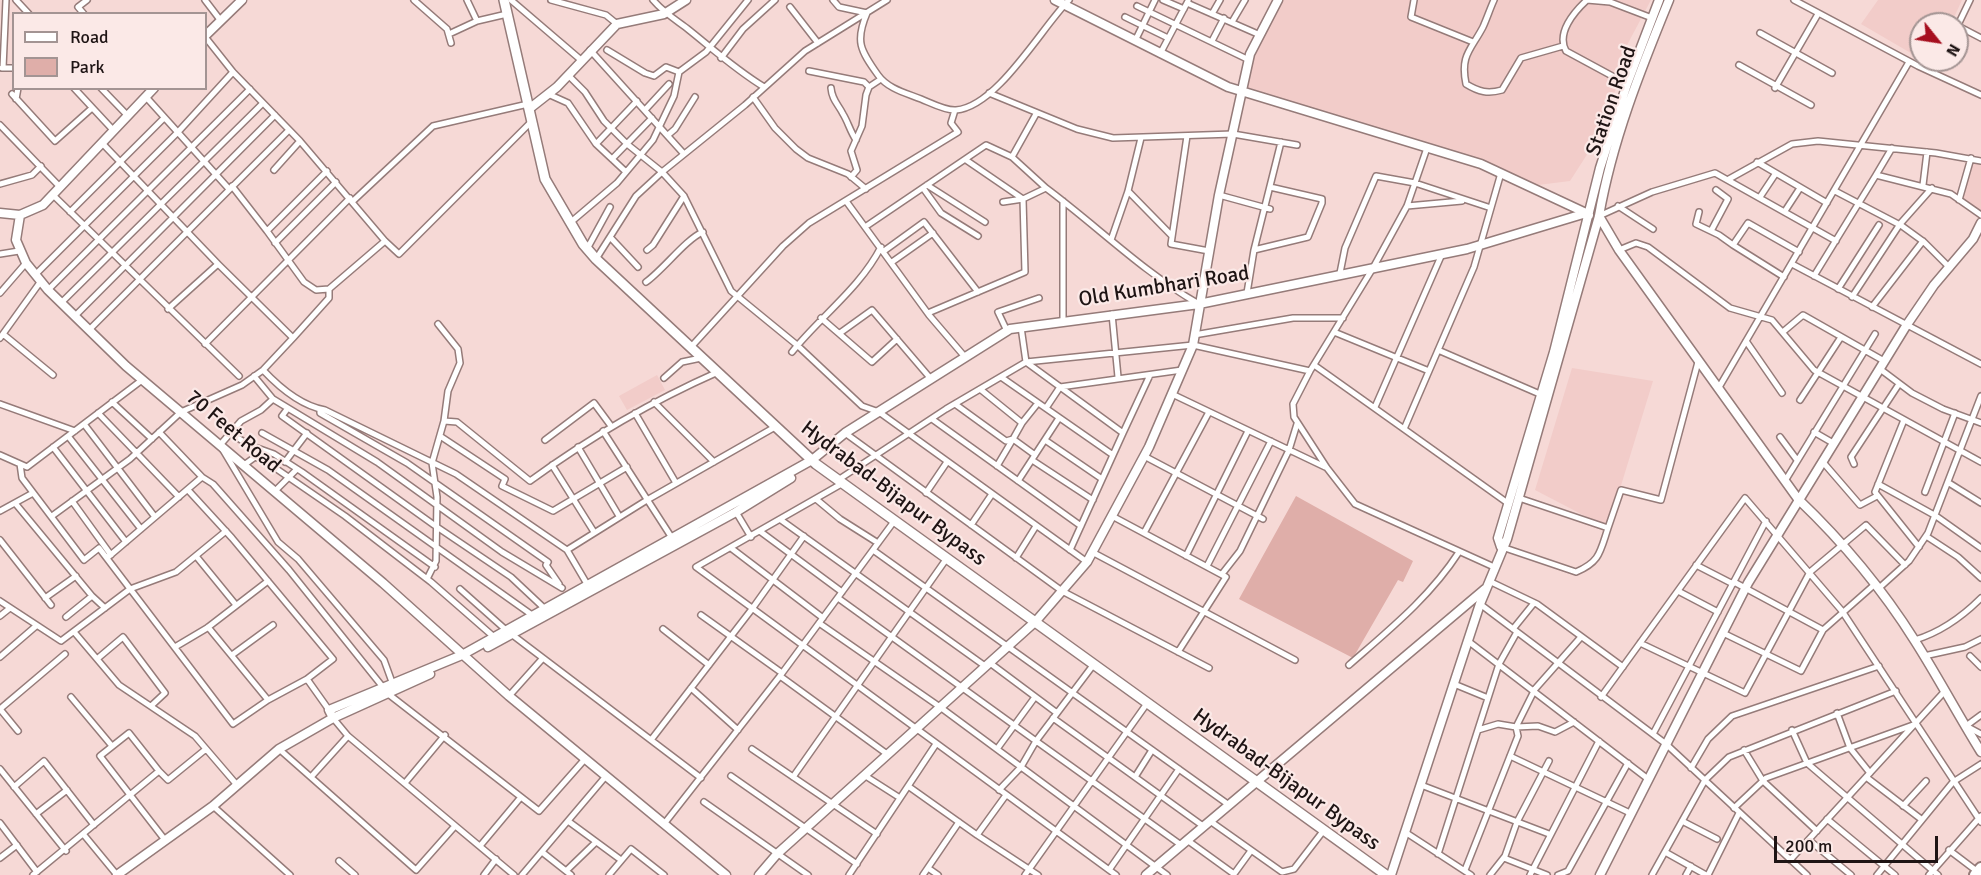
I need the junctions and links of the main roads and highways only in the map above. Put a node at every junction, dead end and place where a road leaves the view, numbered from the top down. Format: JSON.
{"nodes":[{"id":1,"x":504,"y":0,"type":"edge"},
{"id":2,"x":1386,"y":875,"type":"edge"}],
"edges":[{"from":1,"to":2,"type":"main road","name":"Hydrabad-Bijapur Bypass"}]}
